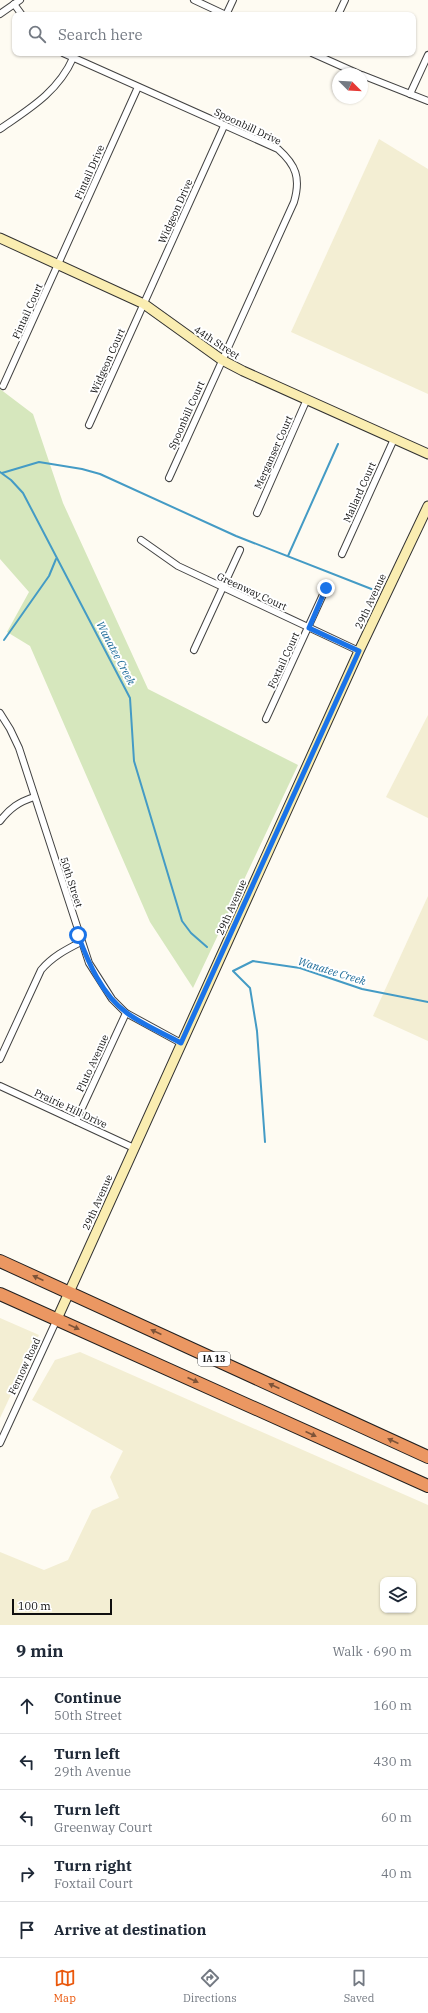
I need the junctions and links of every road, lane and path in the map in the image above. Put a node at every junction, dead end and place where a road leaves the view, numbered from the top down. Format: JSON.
{"nodes":[{"id":1,"x":20,"y":0,"type":"edge"},
{"id":2,"x":194,"y":0,"type":"edge"},
{"id":3,"x":232,"y":0,"type":"edge"},
{"id":4,"x":345,"y":0,"type":"edge"},
{"id":5,"x":14,"y":4,"type":"junction"},
{"id":6,"x":20,"y":12,"type":"edge"},
{"id":7,"x":220,"y":12,"type":"edge"},
{"id":8,"x":227,"y":12,"type":"edge"},
{"id":9,"x":339,"y":12,"type":"edge"},
{"id":10,"x":0,"y":14,"type":"edge"},
{"id":11,"x":428,"y":54,"type":"edge"},
{"id":12,"x":69,"y":56,"type":"edge"},
{"id":13,"x":323,"y":56,"type":"edge"},
{"id":14,"x":73,"y":58,"type":"junction"},
{"id":15,"x":347,"y":68,"type":"edge"},
{"id":16,"x":368,"y":78,"type":"edge"},
{"id":17,"x":138,"y":87,"type":"junction"},
{"id":18,"x":410,"y":94,"type":"junction"},
{"id":19,"x":428,"y":101,"type":"edge"},
{"id":20,"x":224,"y":126,"type":"junction"},
{"id":21,"x":0,"y":129,"type":"edge"},
{"id":22,"x":0,"y":238,"type":"edge"},
{"id":23,"x":58,"y":265,"type":"junction"},
{"id":24,"x":144,"y":304,"type":"junction"},
{"id":25,"x":222,"y":360,"type":"junction"},
{"id":26,"x":4,"y":386,"type":"dead end"},
{"id":27,"x":307,"y":400,"type":"junction"},
{"id":28,"x":89,"y":426,"type":"dead end"},
{"id":29,"x":394,"y":439,"type":"junction"},
{"id":30,"x":428,"y":454,"type":"edge"},
{"id":31,"x":169,"y":478,"type":"dead end"},
{"id":32,"x":428,"y":506,"type":"edge"},
{"id":33,"x":257,"y":513,"type":"dead end"},
{"id":34,"x":141,"y":540,"type":"dead end"},
{"id":35,"x":240,"y":550,"type":"dead end"},
{"id":36,"x":342,"y":554,"type":"dead end"},
{"id":37,"x":326,"y":588,"type":"dead end"},
{"id":38,"x":222,"y":589,"type":"junction"},
{"id":39,"x":309,"y":628,"type":"junction"},
{"id":40,"x":194,"y":650,"type":"dead end"},
{"id":41,"x":359,"y":651,"type":"junction"},
{"id":42,"x":0,"y":713,"type":"edge"},
{"id":43,"x":266,"y":719,"type":"dead end"},
{"id":44,"x":34,"y":797,"type":"junction"},
{"id":45,"x":0,"y":821,"type":"edge"},
{"id":46,"x":81,"y":942,"type":"junction"},
{"id":47,"x":126,"y":1012,"type":"junction"},
{"id":48,"x":181,"y":1043,"type":"junction"},
{"id":49,"x":0,"y":1059,"type":"edge"},
{"id":50,"x":0,"y":1086,"type":"edge"},
{"id":51,"x":76,"y":1121,"type":"junction"},
{"id":52,"x":134,"y":1148,"type":"junction"},
{"id":53,"x":0,"y":1261,"type":"edge"},
{"id":54,"x":68,"y":1292,"type":"junction"},
{"id":55,"x":0,"y":1294,"type":"edge"},
{"id":56,"x":57,"y":1319,"type":"junction"},
{"id":57,"x":0,"y":1443,"type":"edge"},
{"id":58,"x":428,"y":1457,"type":"edge"},
{"id":59,"x":427,"y":1483,"type":"edge"}],
"edges":[{"from":1,"to":5,"type":"street"},
{"from":2,"to":7,"type":"street"},
{"from":3,"to":8,"type":"street"},
{"from":4,"to":9,"type":"street"},
{"from":5,"to":6,"type":"street"},
{"from":5,"to":10,"type":"street"},
{"from":11,"to":18,"type":"street"},
{"from":12,"to":14,"type":"street","name":"Spoonbill Drive"},
{"from":13,"to":15,"type":"street"},
{"from":14,"to":17,"type":"street","name":"Spoonbill Drive"},
{"from":14,"to":21,"type":"street"},
{"from":16,"to":18,"type":"street"},
{"from":17,"to":20,"type":"street","name":"Spoonbill Drive"},
{"from":17,"to":23,"type":"street","name":"Pintail Drive"},
{"from":18,"to":19,"type":"street"},
{"from":20,"to":24,"type":"street","name":"Widgeon Drive"},
{"from":20,"to":25,"type":"street","name":"Spoonbill Drive"},
{"from":22,"to":23,"type":"street","name":"44th Street"},
{"from":23,"to":24,"type":"street","name":"44th Street"},
{"from":23,"to":26,"type":"street","name":"Pintail Court"},
{"from":24,"to":25,"type":"street","name":"44th Street"},
{"from":24,"to":28,"type":"street","name":"Widgeon Court"},
{"from":25,"to":27,"type":"street","name":"44th Street"},
{"from":25,"to":31,"type":"street","name":"Spoonbill Court"},
{"from":27,"to":29,"type":"street","name":"44th Street"},
{"from":27,"to":33,"type":"street","name":"Merganser Court"},
{"from":29,"to":30,"type":"street","name":"44th Street"},
{"from":29,"to":36,"type":"street","name":"Mallard Court"},
{"from":32,"to":41,"type":"street","name":"29th Avenue"},
{"from":34,"to":38,"type":"street","name":"Greenway Court"},
{"from":35,"to":38,"type":"street"},
{"from":37,"to":39,"type":"street","name":"Foxtail Court"},
{"from":38,"to":39,"type":"street","name":"Greenway Court"},
{"from":38,"to":40,"type":"street"},
{"from":39,"to":41,"type":"street","name":"Greenway Court"},
{"from":39,"to":43,"type":"street","name":"Foxtail Court"},
{"from":41,"to":48,"type":"street","name":"29th Avenue"},
{"from":42,"to":44,"type":"street","name":"50th Street"},
{"from":44,"to":45,"type":"street"},
{"from":44,"to":46,"type":"street","name":"50th Street"},
{"from":46,"to":47,"type":"street","name":"50th Street"},
{"from":46,"to":49,"type":"street"},
{"from":47,"to":48,"type":"street","name":"50th Street"},
{"from":47,"to":51,"type":"street","name":"Pluto Avenue"},
{"from":48,"to":52,"type":"street","name":"29th Avenue"},
{"from":50,"to":51,"type":"street","name":"Prairie Hill Drive"},
{"from":51,"to":52,"type":"street","name":"Prairie Hill Drive"},
{"from":52,"to":54,"type":"street","name":"29th Avenue"},
{"from":54,"to":53,"type":"highway","number":"IA 13","one_way":true},
{"from":54,"to":56,"type":"street","name":"29th Avenue"},
{"from":58,"to":54,"type":"highway","number":"IA 13","one_way":true},
{"from":55,"to":56,"type":"highway"},
{"from":56,"to":57,"type":"street","name":"Fernow Road"},
{"from":56,"to":59,"type":"highway","one_way":true}]}
